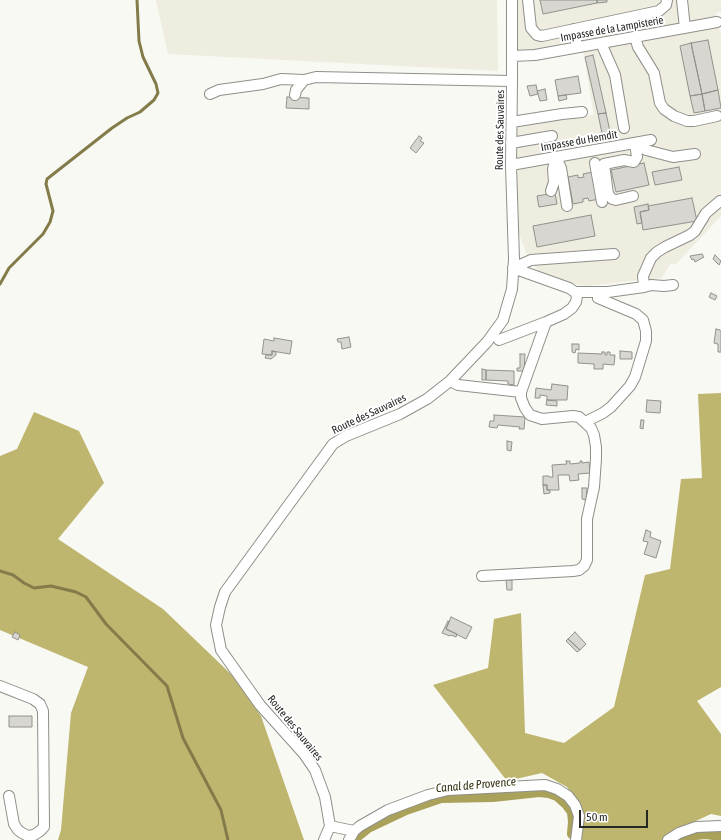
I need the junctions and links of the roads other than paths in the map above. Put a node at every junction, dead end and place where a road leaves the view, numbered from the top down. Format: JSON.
{"nodes":[{"id":1,"x":512,"y":0,"type":"edge"},
{"id":2,"x":528,"y":0,"type":"edge"},
{"id":3,"x":667,"y":0,"type":"edge"},
{"id":4,"x":682,"y":0,"type":"edge"},
{"id":5,"x":717,"y":22,"type":"dead end"},
{"id":6,"x":685,"y":28,"type":"junction"},
{"id":7,"x":574,"y":29,"type":"junction"},
{"id":8,"x":635,"y":37,"type":"junction"},
{"id":9,"x":601,"y":43,"type":"junction"},
{"id":10,"x":577,"y":47,"type":"junction"},
{"id":11,"x":512,"y":56,"type":"junction"},
{"id":12,"x":304,"y":80,"type":"junction"},
{"id":13,"x":512,"y":81,"type":"junction"},
{"id":14,"x":210,"y":94,"type":"dead end"},
{"id":15,"x":295,"y":95,"type":"dead end"},
{"id":16,"x":582,"y":112,"type":"dead end"},
{"id":17,"x":717,"y":116,"type":"dead end"},
{"id":18,"x":512,"y":122,"type":"junction"},
{"id":19,"x":624,"y":128,"type":"dead end"},
{"id":20,"x":552,"y":136,"type":"dead end"},
{"id":21,"x":651,"y":140,"type":"dead end"},
{"id":22,"x":511,"y":143,"type":"junction"},
{"id":23,"x":636,"y":143,"type":"junction"},
{"id":24,"x":695,"y":154,"type":"dead end"},
{"id":25,"x":556,"y":157,"type":"junction"},
{"id":26,"x":595,"y":163,"type":"junction"},
{"id":27,"x":511,"y":165,"type":"junction"},
{"id":28,"x":551,"y":191,"type":"dead end"},
{"id":29,"x":633,"y":196,"type":"dead end"},
{"id":30,"x":720,"y":201,"type":"dead end"},
{"id":31,"x":602,"y":202,"type":"dead end"},
{"id":32,"x":567,"y":206,"type":"dead end"},
{"id":33,"x":614,"y":254,"type":"dead end"},
{"id":34,"x":513,"y":268,"type":"junction"},
{"id":35,"x":673,"y":285,"type":"dead end"},
{"id":36,"x":644,"y":287,"type":"junction"},
{"id":37,"x":575,"y":292,"type":"junction"},
{"id":38,"x":599,"y":292,"type":"junction"},
{"id":39,"x":546,"y":322,"type":"junction"},
{"id":40,"x":499,"y":340,"type":"dead end"},
{"id":41,"x":450,"y":381,"type":"junction"},
{"id":42,"x":521,"y":392,"type":"junction"},
{"id":43,"x":585,"y":422,"type":"junction"},
{"id":44,"x":482,"y":576,"type":"dead end"},
{"id":45,"x":0,"y":686,"type":"edge"},
{"id":46,"x":9,"y":796,"type":"dead end"},
{"id":47,"x":330,"y":826,"type":"junction"},
{"id":48,"x":721,"y":826,"type":"edge"},
{"id":49,"x":352,"y":835,"type":"edge"},
{"id":50,"x":324,"y":840,"type":"edge"},
{"id":51,"x":576,"y":840,"type":"edge"},
{"id":52,"x":668,"y":840,"type":"edge"}],
"edges":[{"from":1,"to":11,"type":"street","name":"Route des Sauvaires"},
{"from":2,"to":7,"type":"street"},
{"from":3,"to":7,"type":"street"},
{"from":4,"to":6,"type":"street"},
{"from":5,"to":6,"type":"street","name":"Impasse de la Lampisterie"},
{"from":6,"to":8,"type":"street","name":"Impasse de la Lampisterie"},
{"from":7,"to":10,"type":"street"},
{"from":8,"to":9,"type":"street","name":"Impasse de la Lampisterie"},
{"from":8,"to":17,"type":"street"},
{"from":9,"to":10,"type":"street","name":"Impasse de la Lampisterie"},
{"from":9,"to":19,"type":"street"},
{"from":10,"to":11,"type":"street","name":"Impasse de la Lampisterie"},
{"from":11,"to":13,"type":"street","name":"Route des Sauvaires"},
{"from":12,"to":13,"type":"street"},
{"from":12,"to":14,"type":"street"},
{"from":12,"to":15,"type":"street"},
{"from":13,"to":18,"type":"street","name":"Route des Sauvaires"},
{"from":16,"to":18,"type":"street"},
{"from":18,"to":22,"type":"street","name":"Route des Sauvaires"},
{"from":20,"to":22,"type":"street"},
{"from":21,"to":23,"type":"street","name":"Impasse du Hemdit"},
{"from":22,"to":27,"type":"street","name":"Route des Sauvaires"},
{"from":23,"to":24,"type":"street"},
{"from":23,"to":25,"type":"street","name":"Impasse du Hemdit"},
{"from":23,"to":26,"type":"street"},
{"from":25,"to":27,"type":"street","name":"Impasse du Hemdit"},
{"from":25,"to":28,"type":"street"},
{"from":25,"to":32,"type":"street"},
{"from":26,"to":29,"type":"street"},
{"from":26,"to":31,"type":"street"},
{"from":27,"to":34,"type":"street","name":"Route des Sauvaires"},
{"from":30,"to":36,"type":"street"},
{"from":33,"to":34,"type":"street"},
{"from":34,"to":37,"type":"street"},
{"from":34,"to":41,"type":"street","name":"Route des Sauvaires"},
{"from":35,"to":36,"type":"street"},
{"from":36,"to":38,"type":"street"},
{"from":37,"to":38,"type":"street"},
{"from":37,"to":39,"type":"street"},
{"from":38,"to":43,"type":"street"},
{"from":39,"to":40,"type":"street"},
{"from":39,"to":42,"type":"street"},
{"from":41,"to":42,"type":"street"},
{"from":41,"to":47,"type":"street","name":"Route des Sauvaires"},
{"from":42,"to":43,"type":"street"},
{"from":43,"to":44,"type":"street"},
{"from":45,"to":46,"type":"street"},
{"from":47,"to":49,"type":"street"},
{"from":47,"to":50,"type":"street"},
{"from":48,"to":52,"type":"street"},
{"from":49,"to":51,"type":"street"}]}
